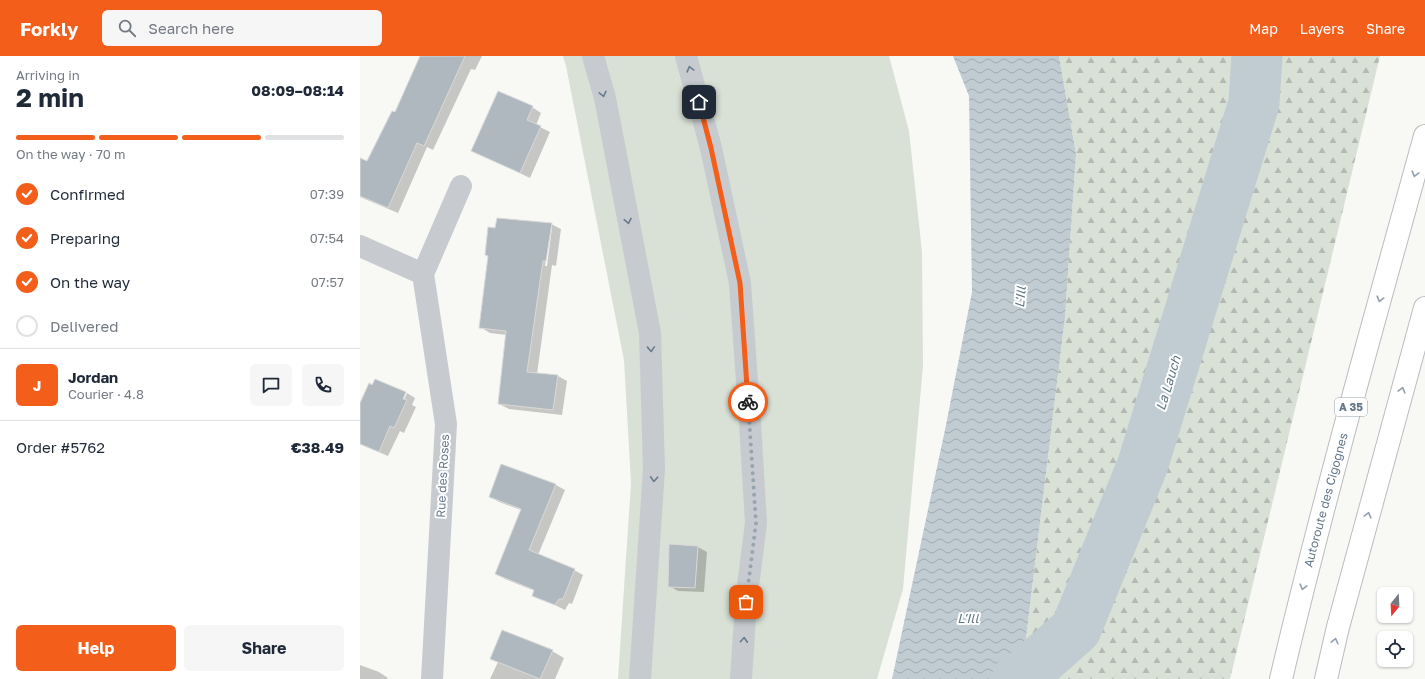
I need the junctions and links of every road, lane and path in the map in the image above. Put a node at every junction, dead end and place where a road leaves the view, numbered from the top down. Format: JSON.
{"nodes":[{"id":1,"x":593,"y":56,"type":"edge"},
{"id":2,"x":686,"y":56,"type":"edge"},
{"id":3,"x":1425,"y":136,"type":"edge"},
{"id":4,"x":461,"y":186,"type":"dead end"},
{"id":5,"x":360,"y":246,"type":"edge"},
{"id":6,"x":423,"y":274,"type":"junction"},
{"id":7,"x":1425,"y":308,"type":"edge"},
{"id":8,"x":432,"y":679,"type":"edge"},
{"id":9,"x":640,"y":679,"type":"edge"},
{"id":10,"x":741,"y":679,"type":"edge"},
{"id":11,"x":1281,"y":679,"type":"edge"},
{"id":12,"x":1326,"y":679,"type":"edge"}],
"edges":[{"from":1,"to":9,"type":"street","one_way":true},
{"from":10,"to":2,"type":"street","one_way":true},
{"from":3,"to":11,"type":"highway","name":"Autoroute des Cigognes","number":"A 35","one_way":true},
{"from":4,"to":6,"type":"street"},
{"from":5,"to":6,"type":"street"},
{"from":6,"to":8,"type":"street","name":"Rue des Roses"},
{"from":12,"to":7,"type":"highway","one_way":true}]}
